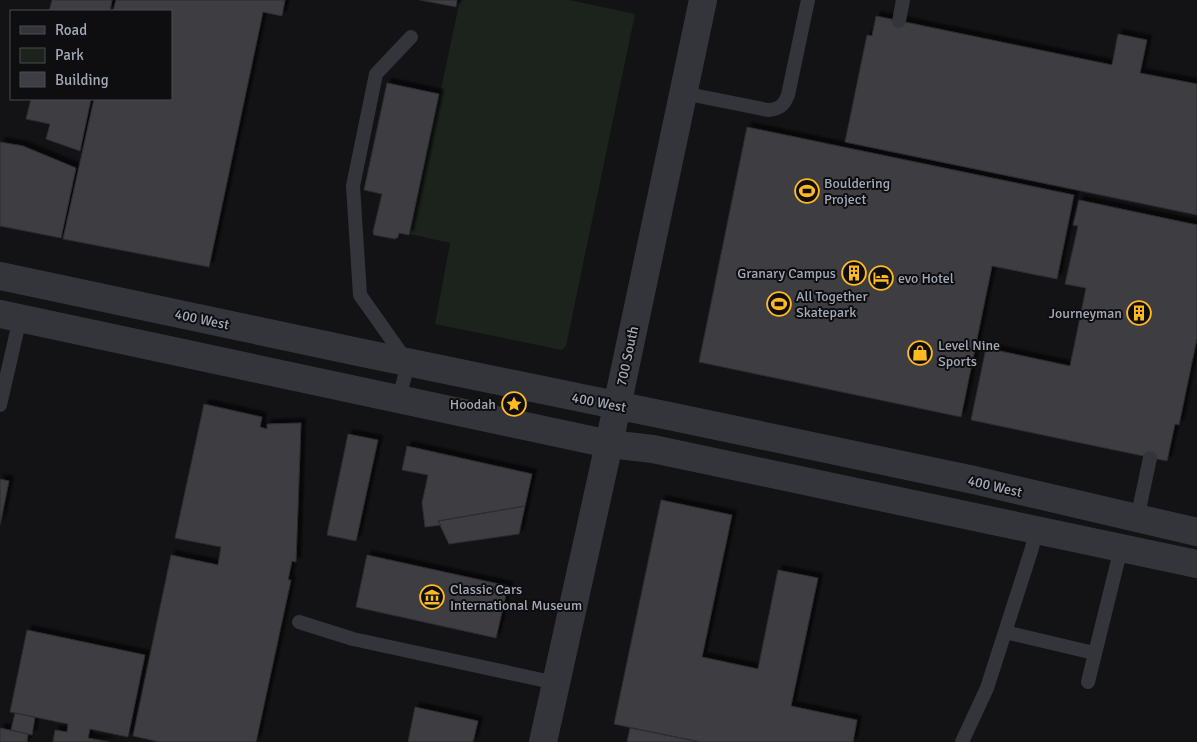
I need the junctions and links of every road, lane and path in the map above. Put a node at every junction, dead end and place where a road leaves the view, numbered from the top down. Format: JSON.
{"nodes":[{"id":1,"x":703,"y":0,"type":"edge"},
{"id":2,"x":808,"y":0,"type":"edge"},
{"id":3,"x":903,"y":0,"type":"edge"},
{"id":4,"x":899,"y":21,"type":"dead end"},
{"id":5,"x":411,"y":37,"type":"dead end"},
{"id":6,"x":683,"y":93,"type":"junction"},
{"id":7,"x":0,"y":276,"type":"edge"},
{"id":8,"x":10,"y":316,"type":"edge"},
{"id":9,"x":408,"y":363,"type":"junction"},
{"id":10,"x":399,"y":399,"type":"junction"},
{"id":11,"x":0,"y":405,"type":"edge"},
{"id":12,"x":617,"y":406,"type":"junction"},
{"id":13,"x":609,"y":444,"type":"junction"},
{"id":14,"x":1150,"y":458,"type":"dead end"},
{"id":15,"x":1137,"y":519,"type":"junction"},
{"id":16,"x":1036,"y":530,"type":"junction"},
{"id":17,"x":1197,"y":532,"type":"edge"},
{"id":18,"x":1121,"y":548,"type":"junction"},
{"id":19,"x":1197,"y":564,"type":"edge"},
{"id":20,"x":299,"y":622,"type":"dead end"},
{"id":21,"x":1005,"y":632,"type":"junction"},
{"id":22,"x":1094,"y":653,"type":"junction"},
{"id":23,"x":556,"y":682,"type":"junction"},
{"id":24,"x":1088,"y":682,"type":"dead end"},
{"id":25,"x":544,"y":742,"type":"edge"},
{"id":26,"x":962,"y":742,"type":"edge"}],
"edges":[{"from":1,"to":6,"type":"street","name":"700 South"},
{"from":2,"to":6,"type":"lane"},
{"from":3,"to":4,"type":"lane"},
{"from":5,"to":9,"type":"lane"},
{"from":6,"to":12,"type":"street","name":"700 South"},
{"from":7,"to":9,"type":"street","name":"400 West"},
{"from":8,"to":10,"type":"street"},
{"from":8,"to":11,"type":"lane"},
{"from":9,"to":10,"type":"lane"},
{"from":9,"to":12,"type":"street","name":"400 West"},
{"from":10,"to":13,"type":"street"},
{"from":12,"to":13,"type":"street","name":"700 South"},
{"from":12,"to":15,"type":"street","name":"400 West"},
{"from":13,"to":16,"type":"street"},
{"from":13,"to":23,"type":"street","name":"700 South"},
{"from":14,"to":15,"type":"lane"},
{"from":15,"to":17,"type":"street","name":"400 West"},
{"from":16,"to":18,"type":"street"},
{"from":16,"to":21,"type":"lane"},
{"from":18,"to":19,"type":"street"},
{"from":18,"to":22,"type":"lane"},
{"from":20,"to":23,"type":"lane"},
{"from":21,"to":22,"type":"lane"},
{"from":21,"to":26,"type":"lane"},
{"from":22,"to":24,"type":"lane"},
{"from":23,"to":25,"type":"street","name":"700 South"}]}
